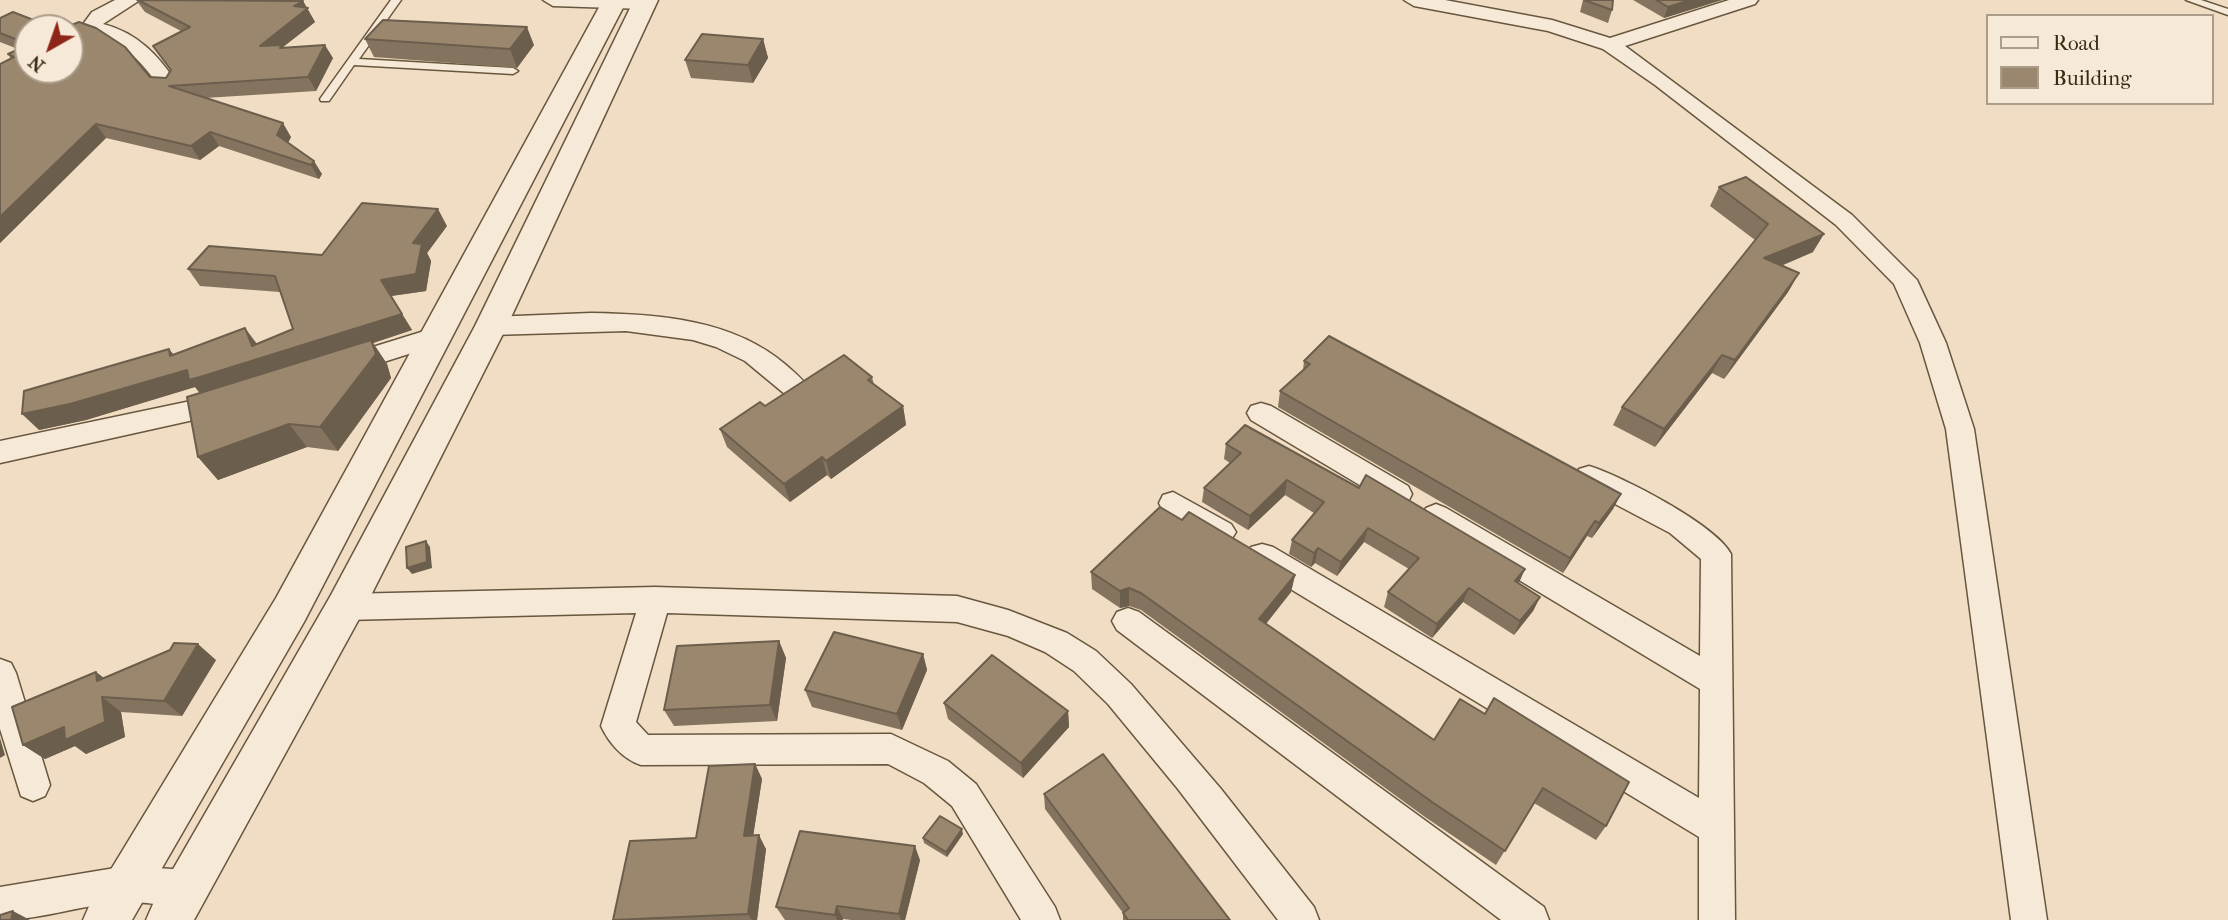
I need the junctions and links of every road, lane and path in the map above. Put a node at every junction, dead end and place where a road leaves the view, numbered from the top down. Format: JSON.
{"nodes":[{"id":1,"x":130,"y":0,"type":"edge"},
{"id":2,"x":396,"y":0,"type":"edge"},
{"id":3,"x":553,"y":0,"type":"edge"},
{"id":4,"x":1414,"y":0,"type":"edge"},
{"id":5,"x":1748,"y":0,"type":"edge"},
{"id":6,"x":2191,"y":0,"type":"edge"},
{"id":7,"x":630,"y":1,"type":"edge"},
{"id":8,"x":2228,"y":12,"type":"edge"},
{"id":9,"x":1610,"y":45,"type":"junction"},
{"id":10,"x":352,"y":62,"type":"junction"},
{"id":11,"x":513,"y":71,"type":"dead end"},
{"id":12,"x":168,"y":85,"type":"edge"},
{"id":13,"x":325,"y":99,"type":"dead end"},
{"id":14,"x":491,"y":326,"type":"junction"},
{"id":15,"x":434,"y":337,"type":"junction"},
{"id":16,"x":320,"y":374,"type":"edge"},
{"id":17,"x":795,"y":388,"type":"edge"},
{"id":18,"x":243,"y":399,"type":"edge"},
{"id":19,"x":1261,"y":413,"type":"dead end"},
{"id":20,"x":0,"y":452,"type":"edge"},
{"id":21,"x":1560,"y":462,"type":"edge"},
{"id":22,"x":1173,"y":503,"type":"dead end"},
{"id":23,"x":655,"y":600,"type":"junction"},
{"id":24,"x":345,"y":607,"type":"junction"},
{"id":25,"x":290,"y":610,"type":"junction"},
{"id":26,"x":1128,"y":621,"type":"dead end"},
{"id":27,"x":0,"y":673,"type":"edge"},
{"id":28,"x":1717,"y":682,"type":"junction"},
{"id":29,"x":33,"y":785,"type":"dead end"},
{"id":30,"x":1717,"y":828,"type":"junction"},
{"id":31,"x":127,"y":884,"type":"junction"},
{"id":32,"x":187,"y":888,"type":"junction"},
{"id":33,"x":0,"y":905,"type":"edge"},
{"id":34,"x":106,"y":920,"type":"edge"},
{"id":35,"x":169,"y":920,"type":"edge"},
{"id":36,"x":1042,"y":920,"type":"edge"},
{"id":37,"x":1301,"y":920,"type":"edge"},
{"id":38,"x":1531,"y":920,"type":"edge"},
{"id":39,"x":1717,"y":920,"type":"edge"},
{"id":40,"x":2029,"y":920,"type":"edge"}],
"edges":[{"from":1,"to":12,"type":"street"},
{"from":2,"to":10,"type":"lane"},
{"from":3,"to":7,"type":"street"},
{"from":4,"to":9,"type":"street"},
{"from":5,"to":9,"type":"street"},
{"from":6,"to":8,"type":"lane"},
{"from":7,"to":14,"type":"street"},
{"from":7,"to":15,"type":"street"},
{"from":9,"to":40,"type":"street"},
{"from":10,"to":11,"type":"lane"},
{"from":10,"to":13,"type":"lane"},
{"from":14,"to":17,"type":"street"},
{"from":14,"to":24,"type":"street"},
{"from":15,"to":16,"type":"street"},
{"from":15,"to":25,"type":"street"},
{"from":18,"to":20,"type":"street"},
{"from":19,"to":28,"type":"street"},
{"from":21,"to":28,"type":"street"},
{"from":22,"to":30,"type":"street"},
{"from":23,"to":24,"type":"street"},
{"from":23,"to":36,"type":"street"},
{"from":23,"to":37,"type":"street"},
{"from":24,"to":25,"type":"street"},
{"from":24,"to":32,"type":"street"},
{"from":25,"to":31,"type":"street"},
{"from":26,"to":38,"type":"street"},
{"from":27,"to":29,"type":"street"},
{"from":28,"to":30,"type":"street"},
{"from":30,"to":39,"type":"street"},
{"from":31,"to":32,"type":"street"},
{"from":31,"to":33,"type":"street"},
{"from":31,"to":34,"type":"street"},
{"from":32,"to":35,"type":"street"}]}
